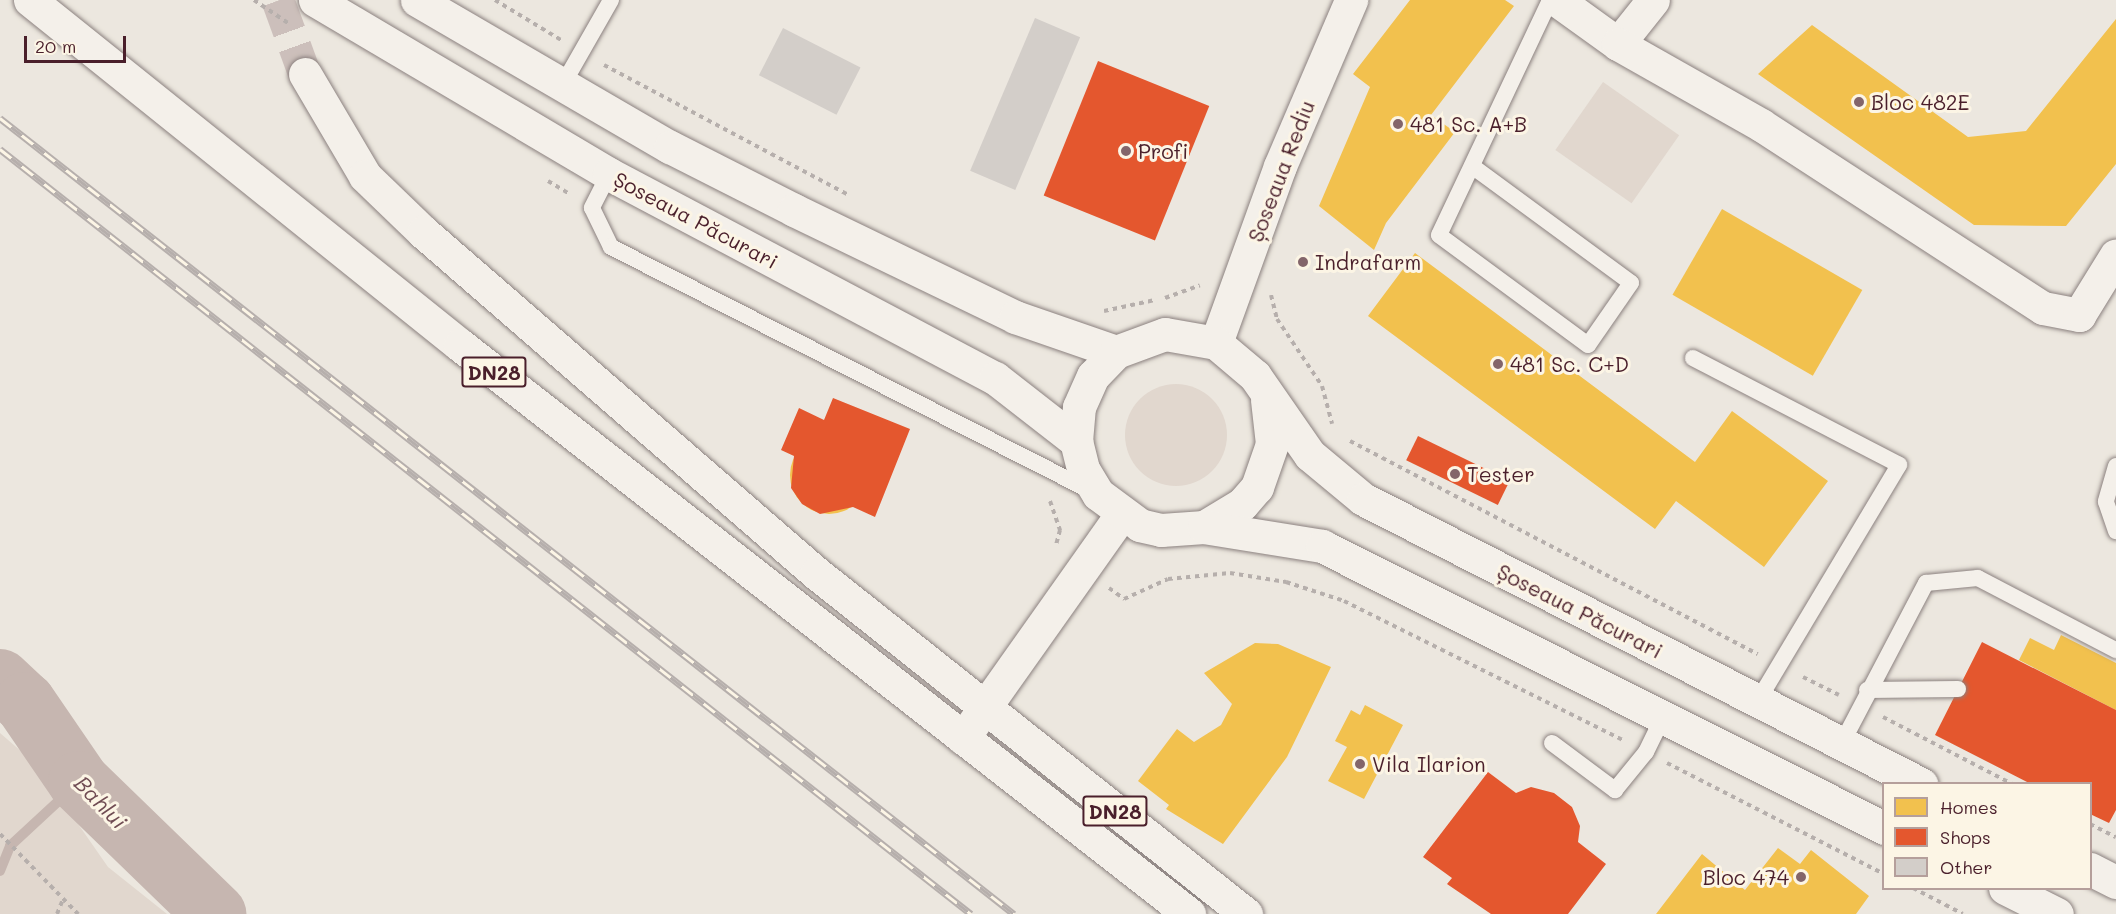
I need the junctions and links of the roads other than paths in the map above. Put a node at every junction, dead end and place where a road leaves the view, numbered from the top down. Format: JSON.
{"nodes":[{"id":1,"x":30,"y":0,"type":"edge"},
{"id":2,"x":315,"y":0,"type":"edge"},
{"id":3,"x":417,"y":0,"type":"edge"},
{"id":4,"x":612,"y":0,"type":"edge"},
{"id":5,"x":1352,"y":0,"type":"edge"},
{"id":6,"x":1550,"y":0,"type":"edge"},
{"id":7,"x":1557,"y":0,"type":"edge"},
{"id":8,"x":1653,"y":0,"type":"edge"},
{"id":9,"x":1618,"y":44,"type":"junction"},
{"id":10,"x":305,"y":74,"type":"tunnel mouth"},
{"id":11,"x":562,"y":86,"type":"junction"},
{"id":12,"x":1472,"y":166,"type":"junction"},
{"id":13,"x":609,"y":174,"type":"junction"},
{"id":14,"x":2116,"y":255,"type":"edge"},
{"id":15,"x":1216,"y":343,"type":"junction"},
{"id":16,"x":1116,"y":352,"type":"junction"},
{"id":17,"x":1693,"y":358,"type":"dead end"},
{"id":18,"x":1267,"y":400,"type":"junction"},
{"id":19,"x":1076,"y":441,"type":"junction"},
{"id":20,"x":2116,"y":466,"type":"edge"},
{"id":21,"x":1109,"y":505,"type":"junction"},
{"id":22,"x":1204,"y":527,"type":"junction"},
{"id":23,"x":2116,"y":531,"type":"edge"},
{"id":24,"x":2116,"y":650,"type":"edge"},
{"id":25,"x":1958,"y":689,"type":"dead end"},
{"id":26,"x":1868,"y":690,"type":"junction"},
{"id":27,"x":1758,"y":701,"type":"junction"},
{"id":28,"x":984,"y":707,"type":"junction"},
{"id":29,"x":1663,"y":717,"type":"junction"},
{"id":30,"x":963,"y":738,"type":"junction"},
{"id":31,"x":1552,"y":743,"type":"dead end"},
{"id":32,"x":1842,"y":743,"type":"junction"},
{"id":33,"x":1919,"y":782,"type":"edge"},
{"id":34,"x":1882,"y":827,"type":"edge"},
{"id":35,"x":2092,"y":870,"type":"edge"},
{"id":36,"x":2116,"y":882,"type":"edge"},
{"id":37,"x":2010,"y":890,"type":"edge"},
{"id":38,"x":1189,"y":914,"type":"edge"},
{"id":39,"x":1246,"y":914,"type":"edge"},
{"id":40,"x":2056,"y":914,"type":"edge"}],
"edges":[{"from":1,"to":30,"type":"main road","number":"DN28"},
{"from":2,"to":13,"type":"main road","name":"Șoseaua Păcurari"},
{"from":3,"to":11,"type":"main road"},
{"from":4,"to":11,"type":"lane"},
{"from":5,"to":15,"type":"main road","name":"Șoseaua Rediu"},
{"from":6,"to":12,"type":"lane"},
{"from":7,"to":9,"type":"main road"},
{"from":8,"to":9,"type":"main road"},
{"from":9,"to":14,"type":"main road"},
{"from":10,"to":28,"type":"main road","number":"DN28"},
{"from":11,"to":16,"type":"main road"},
{"from":12,"to":12,"type":"lane"},
{"from":13,"to":19,"type":"main road","name":"Șoseaua Păcurari"},
{"from":13,"to":21,"type":"lane"},
{"from":15,"to":16,"type":"main road","name":"Șoseaua Păcurari"},
{"from":15,"to":18,"type":"main road","name":"Șoseaua Păcurari"},
{"from":16,"to":19,"type":"main road","name":"Șoseaua Păcurari"},
{"from":17,"to":27,"type":"lane"},
{"from":18,"to":22,"type":"main road","name":"Șoseaua Păcurari"},
{"from":18,"to":27,"type":"main road","name":"Șoseaua Păcurari"},
{"from":19,"to":21,"type":"main road","name":"Șoseaua Păcurari"},
{"from":20,"to":23,"type":"lane"},
{"from":21,"to":22,"type":"main road","name":"Șoseaua Păcurari"},
{"from":21,"to":28,"type":"main road"},
{"from":22,"to":29,"type":"main road","name":"Șoseaua Păcurari"},
{"from":24,"to":26,"type":"lane"},
{"from":25,"to":26,"type":"lane"},
{"from":26,"to":32,"type":"lane"},
{"from":27,"to":32,"type":"main road","name":"Șoseaua Păcurari"},
{"from":28,"to":30,"type":"main road"},
{"from":28,"to":39,"type":"main road","number":"DN28"},
{"from":29,"to":31,"type":"lane"},
{"from":29,"to":34,"type":"main road","name":"Șoseaua Păcurari"},
{"from":30,"to":38,"type":"main road","number":"DN28"},
{"from":32,"to":33,"type":"main road","name":"Șoseaua Păcurari"},
{"from":35,"to":36,"type":"main road"},
{"from":37,"to":40,"type":"main road"}]}
